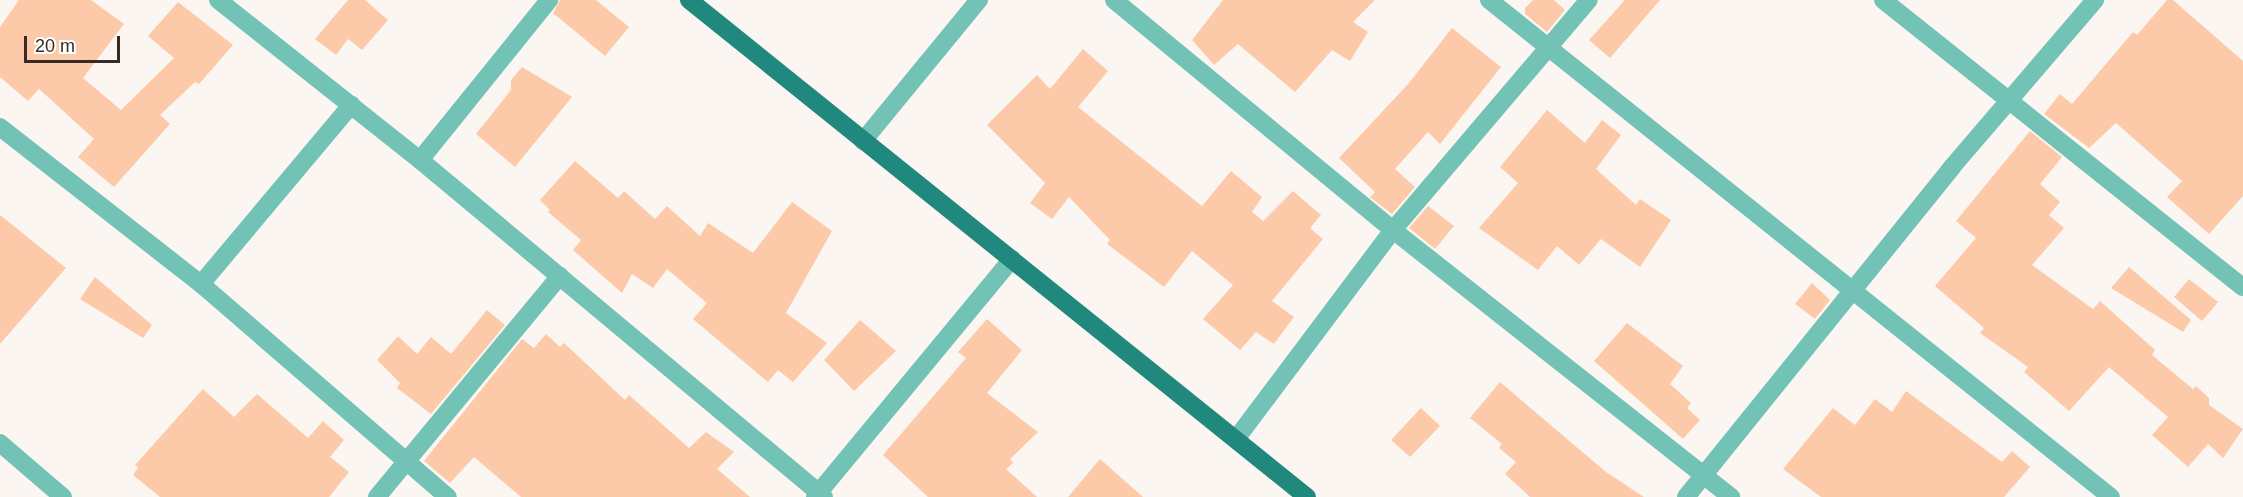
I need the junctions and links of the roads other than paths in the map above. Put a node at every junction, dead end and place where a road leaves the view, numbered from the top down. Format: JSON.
{"nodes":[{"id":1,"x":218,"y":0,"type":"edge"},
{"id":2,"x":549,"y":0,"type":"edge"},
{"id":3,"x":689,"y":0,"type":"edge"},
{"id":4,"x":979,"y":0,"type":"edge"},
{"id":5,"x":1114,"y":0,"type":"edge"},
{"id":6,"x":1489,"y":0,"type":"edge"},
{"id":7,"x":1589,"y":0,"type":"edge"},
{"id":8,"x":1883,"y":0,"type":"edge"},
{"id":9,"x":2094,"y":0,"type":"edge"},
{"id":10,"x":1547,"y":49,"type":"junction"},
{"id":11,"x":2010,"y":101,"type":"junction"},
{"id":12,"x":351,"y":105,"type":"junction"},
{"id":13,"x":0,"y":127,"type":"edge"},
{"id":14,"x":863,"y":141,"type":"junction"},
{"id":15,"x":420,"y":160,"type":"junction"},
{"id":16,"x":1393,"y":230,"type":"junction"},
{"id":17,"x":1012,"y":259,"type":"junction"},
{"id":18,"x":560,"y":276,"type":"junction"},
{"id":19,"x":201,"y":284,"type":"junction"},
{"id":20,"x":2243,"y":287,"type":"edge"},
{"id":21,"x":1854,"y":290,"type":"junction"},
{"id":22,"x":1236,"y":439,"type":"junction"},
{"id":23,"x":0,"y":443,"type":"edge"},
{"id":24,"x":404,"y":463,"type":"junction"},
{"id":25,"x":1705,"y":475,"type":"junction"},
{"id":26,"x":819,"y":495,"type":"edge"},
{"id":27,"x":63,"y":497,"type":"edge"},
{"id":28,"x":377,"y":497,"type":"edge"},
{"id":29,"x":448,"y":497,"type":"edge"},
{"id":30,"x":1307,"y":497,"type":"edge"},
{"id":31,"x":1686,"y":497,"type":"edge"},
{"id":32,"x":1731,"y":497,"type":"edge"},
{"id":33,"x":2110,"y":497,"type":"edge"}],
"edges":[{"from":1,"to":12,"type":"street"},
{"from":2,"to":15,"type":"street"},
{"from":3,"to":14,"type":"main road"},
{"from":4,"to":14,"type":"street"},
{"from":5,"to":16,"type":"street"},
{"from":6,"to":10,"type":"street"},
{"from":7,"to":10,"type":"street"},
{"from":8,"to":11,"type":"street"},
{"from":9,"to":11,"type":"street"},
{"from":10,"to":16,"type":"street"},
{"from":10,"to":21,"type":"street"},
{"from":11,"to":20,"type":"street"},
{"from":11,"to":21,"type":"street"},
{"from":12,"to":15,"type":"street"},
{"from":12,"to":19,"type":"street"},
{"from":13,"to":19,"type":"street"},
{"from":14,"to":17,"type":"main road"},
{"from":15,"to":18,"type":"street"},
{"from":16,"to":22,"type":"street"},
{"from":16,"to":25,"type":"street"},
{"from":17,"to":22,"type":"main road"},
{"from":17,"to":26,"type":"street"},
{"from":18,"to":24,"type":"street"},
{"from":18,"to":26,"type":"street"},
{"from":19,"to":24,"type":"street"},
{"from":21,"to":25,"type":"street"},
{"from":21,"to":33,"type":"street"},
{"from":22,"to":30,"type":"main road"},
{"from":23,"to":27,"type":"street"},
{"from":24,"to":28,"type":"street"},
{"from":24,"to":29,"type":"street"},
{"from":25,"to":31,"type":"street"},
{"from":25,"to":32,"type":"street"}]}
